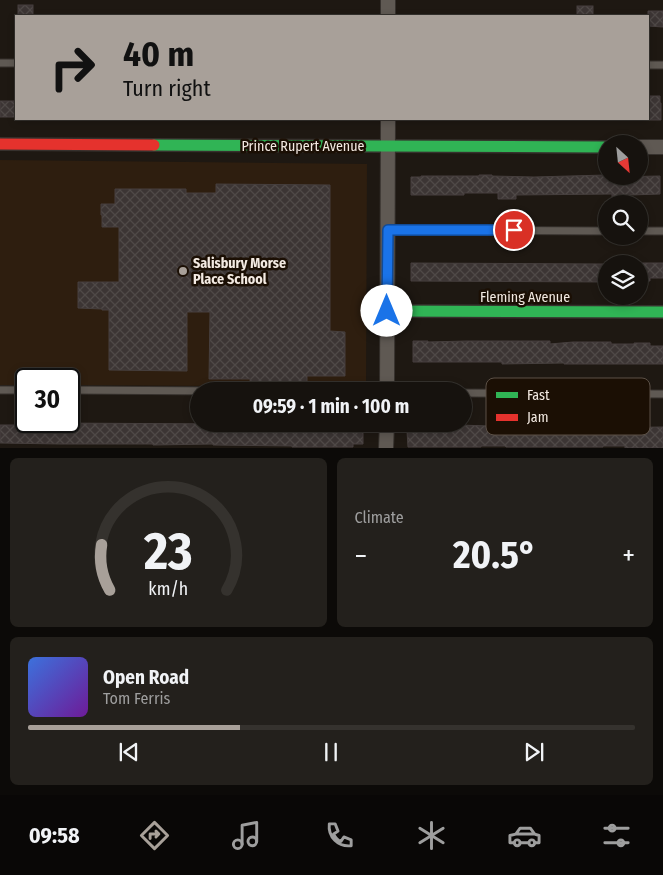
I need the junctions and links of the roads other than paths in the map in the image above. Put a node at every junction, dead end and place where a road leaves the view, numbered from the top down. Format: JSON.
{"nodes":[{"id":1,"x":388,"y":0,"type":"edge"},
{"id":2,"x":388,"y":15,"type":"edge"},
{"id":3,"x":0,"y":63,"type":"edge"},
{"id":4,"x":15,"y":63,"type":"edge"},
{"id":5,"x":649,"y":65,"type":"edge"},
{"id":6,"x":663,"y":66,"type":"edge"},
{"id":7,"x":388,"y":120,"type":"edge"},
{"id":8,"x":0,"y":144,"type":"edge"},
{"id":9,"x":388,"y":146,"type":"junction"},
{"id":10,"x":598,"y":147,"type":"edge"},
{"id":11,"x":648,"y":147,"type":"edge"},
{"id":12,"x":663,"y":147,"type":"edge"},
{"id":13,"x":388,"y":230,"type":"junction"},
{"id":14,"x":598,"y":231,"type":"edge"},
{"id":15,"x":648,"y":231,"type":"edge"},
{"id":16,"x":663,"y":231,"type":"edge"},
{"id":17,"x":387,"y":311,"type":"junction"},
{"id":18,"x":663,"y":312,"type":"edge"},
{"id":19,"x":387,"y":382,"type":"edge"},
{"id":20,"x":0,"y":390,"type":"edge"},
{"id":21,"x":15,"y":390,"type":"edge"},
{"id":22,"x":80,"y":390,"type":"edge"},
{"id":23,"x":190,"y":391,"type":"edge"},
{"id":24,"x":472,"y":393,"type":"edge"},
{"id":25,"x":486,"y":393,"type":"edge"},
{"id":26,"x":650,"y":394,"type":"edge"},
{"id":27,"x":663,"y":394,"type":"edge"},
{"id":28,"x":386,"y":432,"type":"edge"},
{"id":29,"x":386,"y":448,"type":"edge"}],
"edges":[{"from":1,"to":2,"type":"street"},
{"from":3,"to":4,"type":"lane"},
{"from":5,"to":6,"type":"lane"},
{"from":7,"to":9,"type":"street"},
{"from":8,"to":9,"type":"street","name":"Prince Rupert Avenue"},
{"from":9,"to":10,"type":"street","name":"Prince Rupert Avenue"},
{"from":9,"to":13,"type":"street"},
{"from":11,"to":12,"type":"street"},
{"from":13,"to":14,"type":"lane"},
{"from":13,"to":17,"type":"street"},
{"from":15,"to":16,"type":"lane"},
{"from":17,"to":18,"type":"street","name":"Fleming Avenue"},
{"from":17,"to":19,"type":"street"},
{"from":20,"to":21,"type":"lane"},
{"from":22,"to":23,"type":"lane"},
{"from":24,"to":25,"type":"lane"},
{"from":26,"to":27,"type":"lane"},
{"from":28,"to":29,"type":"street"}]}
